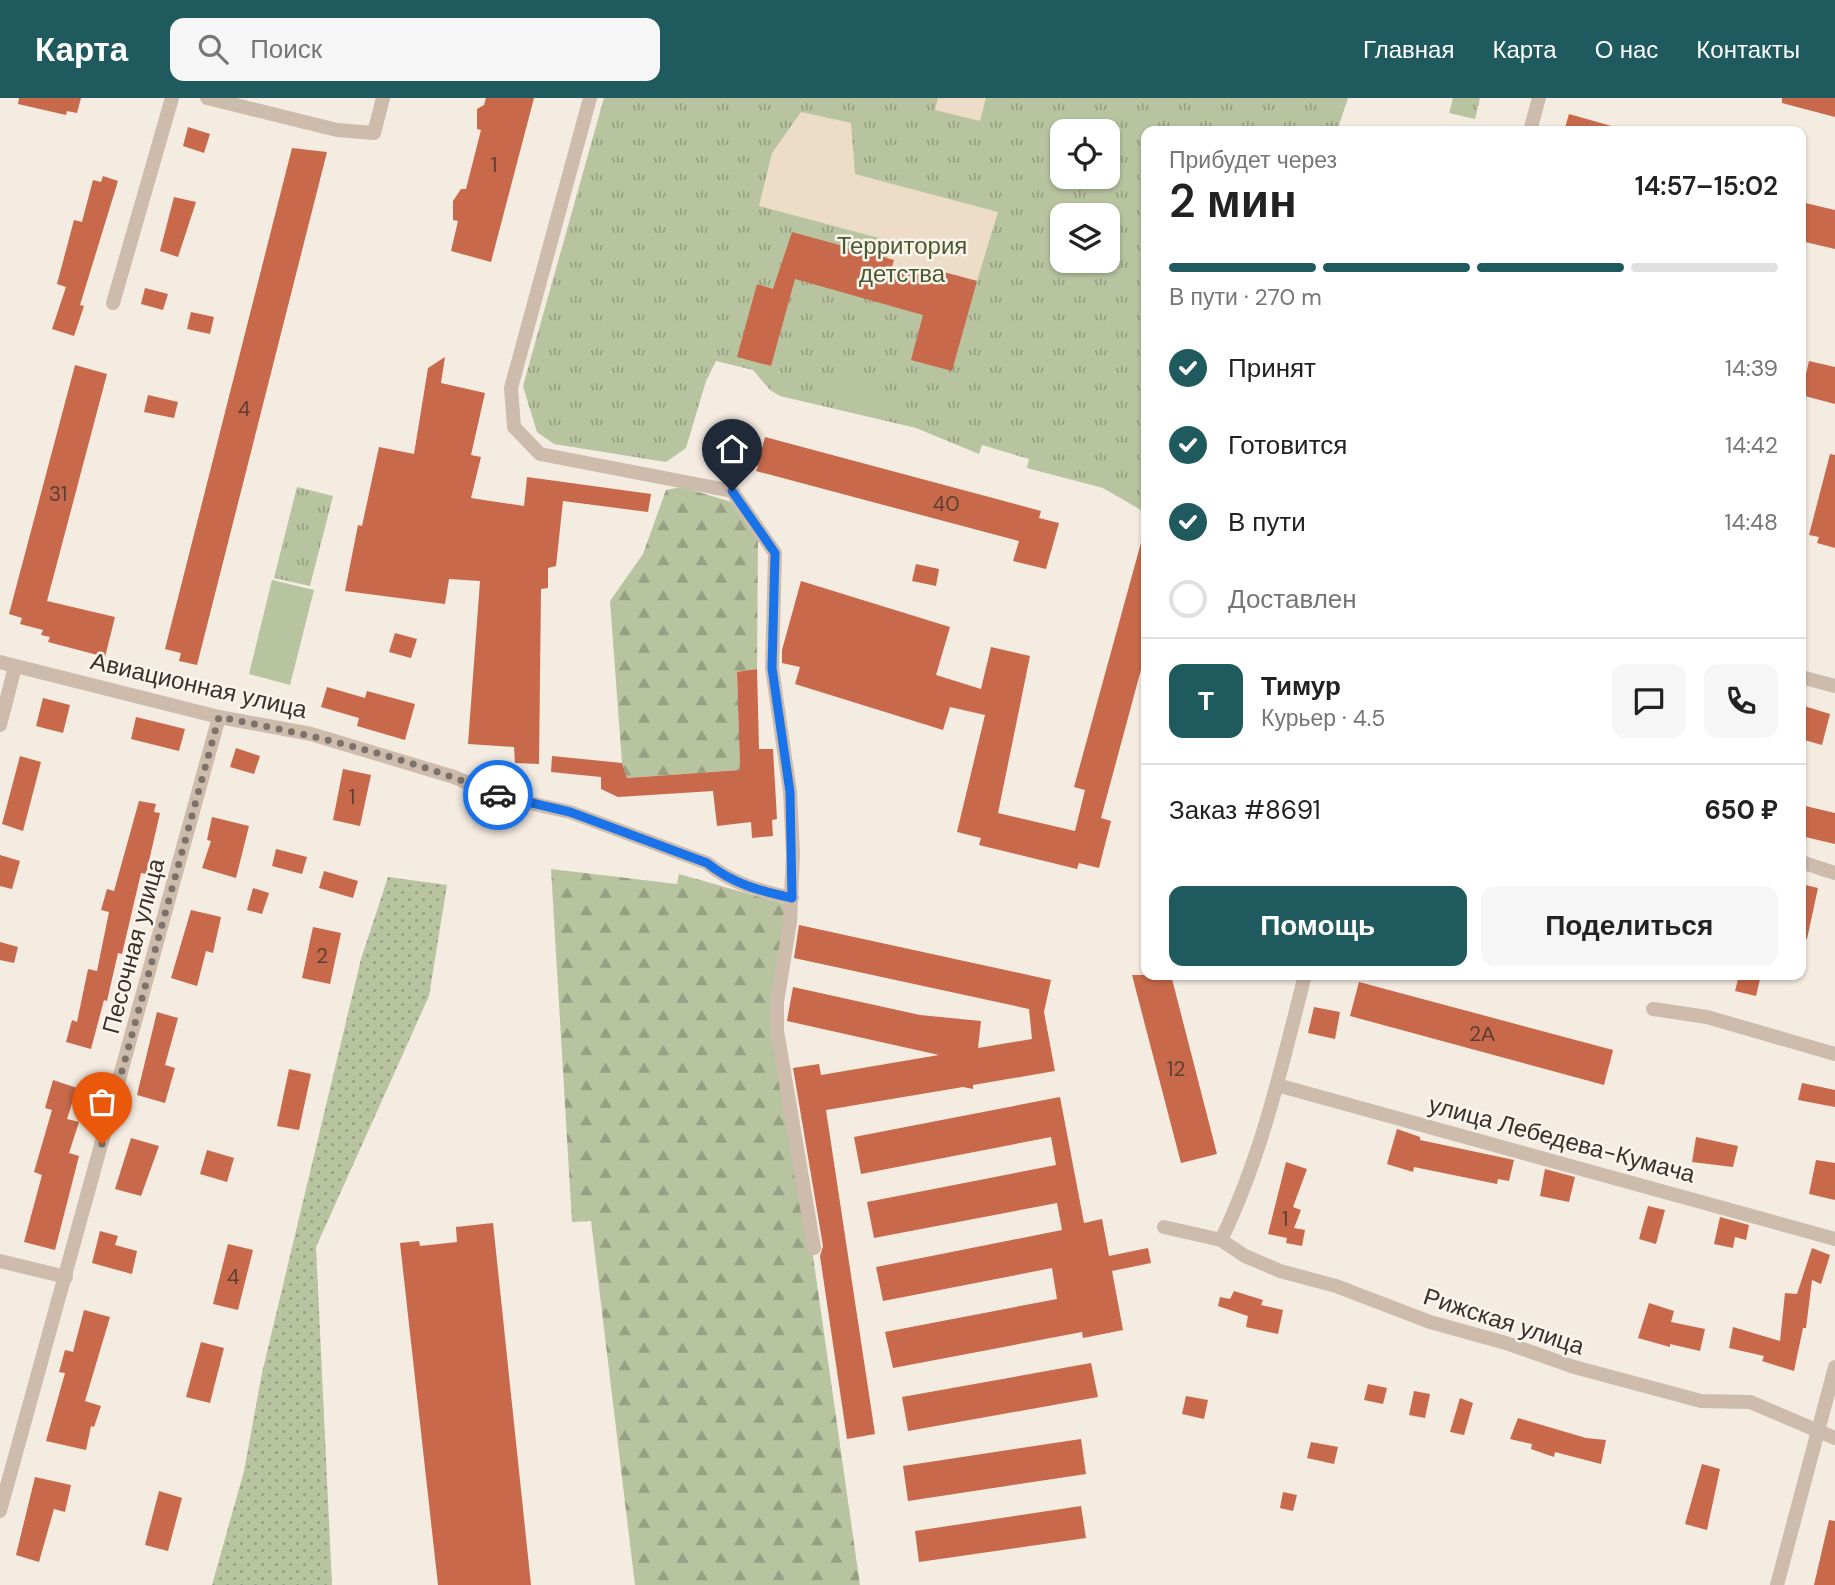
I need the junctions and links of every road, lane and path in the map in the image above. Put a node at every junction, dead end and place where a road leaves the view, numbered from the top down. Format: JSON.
{"nodes":[{"id":1,"x":172,"y":98,"type":"edge"},
{"id":2,"x":207,"y":98,"type":"edge"},
{"id":3,"x":383,"y":98,"type":"edge"},
{"id":4,"x":590,"y":98,"type":"edge"},
{"id":5,"x":1539,"y":98,"type":"edge"},
{"id":6,"x":1531,"y":126,"type":"edge"},
{"id":7,"x":113,"y":303,"type":"dead end"},
{"id":8,"x":0,"y":662,"type":"edge"},
{"id":9,"x":15,"y":667,"type":"junction"},
{"id":10,"x":1806,"y":678,"type":"edge"},
{"id":11,"x":1835,"y":686,"type":"edge"},
{"id":12,"x":219,"y":717,"type":"junction"},
{"id":13,"x":0,"y":725,"type":"edge"},
{"id":14,"x":1806,"y":864,"type":"edge"},
{"id":15,"x":1835,"y":873,"type":"edge"},
{"id":16,"x":792,"y":898,"type":"junction"},
{"id":17,"x":1304,"y":980,"type":"edge"},
{"id":18,"x":1653,"y":1009,"type":"dead end"},
{"id":19,"x":1835,"y":1054,"type":"edge"},
{"id":20,"x":1277,"y":1085,"type":"junction"},
{"id":21,"x":1164,"y":1227,"type":"dead end"},
{"id":22,"x":1835,"y":1239,"type":"edge"},
{"id":23,"x":1221,"y":1240,"type":"junction"},
{"id":24,"x":814,"y":1248,"type":"dead end"},
{"id":25,"x":0,"y":1261,"type":"edge"},
{"id":26,"x":66,"y":1277,"type":"junction"},
{"id":27,"x":1835,"y":1367,"type":"edge"},
{"id":28,"x":1820,"y":1434,"type":"junction"},
{"id":29,"x":1835,"y":1438,"type":"edge"},
{"id":30,"x":0,"y":1511,"type":"edge"},
{"id":31,"x":1777,"y":1585,"type":"edge"}],
"edges":[{"from":1,"to":7,"type":"street"},
{"from":2,"to":3,"type":"street"},
{"from":4,"to":16,"type":"street"},
{"from":5,"to":6,"type":"street"},
{"from":8,"to":9,"type":"street","name":"Авиационная улица"},
{"from":9,"to":12,"type":"street","name":"Авиационная улица"},
{"from":9,"to":13,"type":"street"},
{"from":10,"to":11,"type":"street"},
{"from":12,"to":16,"type":"street","name":"Авиационная улица"},
{"from":12,"to":26,"type":"street","name":"Песочная улица"},
{"from":14,"to":15,"type":"street"},
{"from":16,"to":24,"type":"street"},
{"from":17,"to":20,"type":"street"},
{"from":18,"to":19,"type":"street"},
{"from":20,"to":22,"type":"street","name":"улица Лебедева-Кумача"},
{"from":20,"to":23,"type":"street"},
{"from":21,"to":23,"type":"street","name":"Рижская улица"},
{"from":23,"to":28,"type":"street","name":"Рижская улица"},
{"from":25,"to":26,"type":"street"},
{"from":26,"to":30,"type":"street","name":"Песочная улица"},
{"from":27,"to":28,"type":"street"},
{"from":28,"to":29,"type":"street","name":"Рижская улица"},
{"from":28,"to":31,"type":"street"}]}
